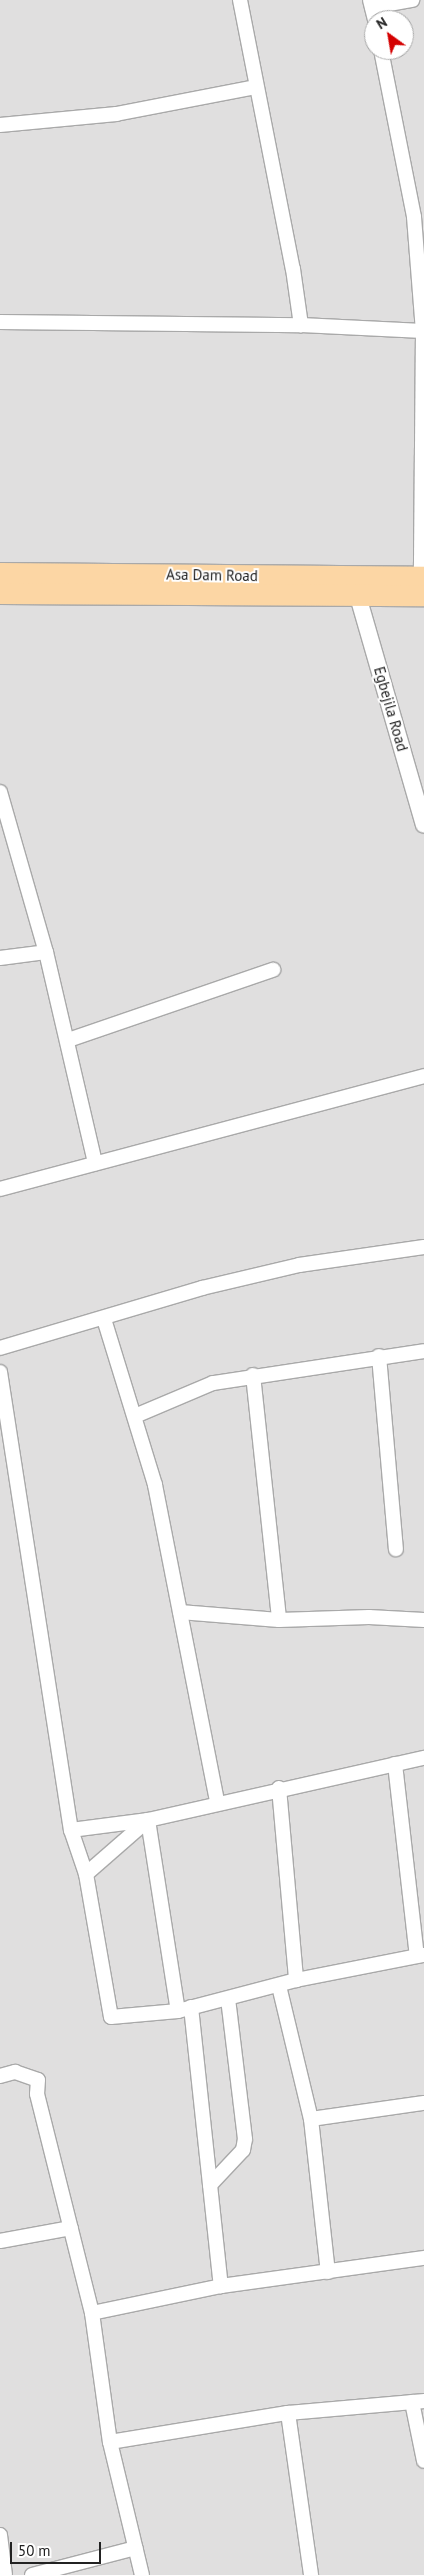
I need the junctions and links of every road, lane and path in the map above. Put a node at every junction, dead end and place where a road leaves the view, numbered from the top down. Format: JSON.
{"nodes":[{"id":1,"x":240,"y":0,"type":"edge"},
{"id":2,"x":412,"y":0,"type":"edge"},
{"id":3,"x":372,"y":9,"type":"edge"},
{"id":4,"x":383,"y":60,"type":"edge"},
{"id":5,"x":256,"y":87,"type":"junction"},
{"id":6,"x":0,"y":125,"type":"edge"},
{"id":7,"x":419,"y":216,"type":"edge"},
{"id":8,"x":0,"y":322,"type":"edge"},
{"id":9,"x":301,"y":325,"type":"junction"},
{"id":10,"x":423,"y":331,"type":"junction"},
{"id":11,"x":0,"y":573,"type":"edge"},
{"id":12,"x":423,"y":583,"type":"edge"},
{"id":13,"x":0,"y":594,"type":"edge"},
{"id":14,"x":357,"y":594,"type":"junction"},
{"id":15,"x":0,"y":792,"type":"edge"},
{"id":16,"x":424,"y":825,"type":"edge"},
{"id":17,"x":46,"y":952,"type":"junction"},
{"id":18,"x":0,"y":958,"type":"edge"},
{"id":19,"x":273,"y":970,"type":"dead end"},
{"id":20,"x":68,"y":1040,"type":"junction"},
{"id":21,"x":424,"y":1076,"type":"edge"},
{"id":22,"x":95,"y":1163,"type":"junction"},
{"id":23,"x":0,"y":1189,"type":"edge"},
{"id":24,"x":424,"y":1247,"type":"edge"},
{"id":25,"x":104,"y":1319,"type":"junction"},
{"id":26,"x":0,"y":1348,"type":"edge"},
{"id":27,"x":424,"y":1351,"type":"edge"},
{"id":28,"x":379,"y":1356,"type":"junction"},
{"id":29,"x":0,"y":1372,"type":"edge"},
{"id":30,"x":253,"y":1375,"type":"junction"},
{"id":31,"x":135,"y":1416,"type":"junction"},
{"id":32,"x":396,"y":1549,"type":"dead end"},
{"id":33,"x":180,"y":1612,"type":"junction"},
{"id":34,"x":279,"y":1620,"type":"junction"},
{"id":35,"x":424,"y":1620,"type":"edge"},
{"id":36,"x":424,"y":1758,"type":"edge"},
{"id":37,"x":395,"y":1764,"type":"junction"},
{"id":38,"x":279,"y":1788,"type":"junction"},
{"id":39,"x":217,"y":1802,"type":"junction"},
{"id":40,"x":148,"y":1820,"type":"junction"},
{"id":41,"x":71,"y":1830,"type":"junction"},
{"id":42,"x":86,"y":1874,"type":"junction"},
{"id":43,"x":421,"y":1956,"type":"edge"},
{"id":44,"x":296,"y":1980,"type":"junction"},
{"id":45,"x":279,"y":1986,"type":"junction"},
{"id":46,"x":228,"y":1998,"type":"junction"},
{"id":47,"x":185,"y":2009,"type":"junction"},
{"id":48,"x":0,"y":2076,"type":"edge"},
{"id":49,"x":424,"y":2103,"type":"edge"},
{"id":50,"x":311,"y":2119,"type":"junction"},
{"id":51,"x":210,"y":2185,"type":"junction"},
{"id":52,"x":71,"y":2228,"type":"junction"},
{"id":53,"x":0,"y":2242,"type":"edge"},
{"id":54,"x":424,"y":2258,"type":"edge"},
{"id":55,"x":328,"y":2272,"type":"junction"},
{"id":56,"x":222,"y":2286,"type":"junction"},
{"id":57,"x":92,"y":2313,"type":"junction"},
{"id":58,"x":418,"y":2401,"type":"edge"},
{"id":59,"x":288,"y":2413,"type":"junction"},
{"id":60,"x":110,"y":2442,"type":"junction"},
{"id":61,"x":424,"y":2461,"type":"edge"},
{"id":62,"x":0,"y":2535,"type":"edge"},
{"id":63,"x":136,"y":2548,"type":"junction"},
{"id":64,"x":5,"y":2575,"type":"edge"},
{"id":65,"x":32,"y":2575,"type":"edge"},
{"id":66,"x":142,"y":2575,"type":"edge"},
{"id":67,"x":311,"y":2575,"type":"edge"}],
"edges":[{"from":1,"to":5,"type":"street"},
{"from":2,"to":3,"type":"street"},
{"from":4,"to":7,"type":"street"},
{"from":5,"to":6,"type":"street"},
{"from":5,"to":9,"type":"street"},
{"from":7,"to":10,"type":"street"},
{"from":8,"to":9,"type":"street"},
{"from":9,"to":10,"type":"street"},
{"from":10,"to":12,"type":"street"},
{"from":11,"to":12,"type":"main road","name":"Asa Dam Road"},
{"from":12,"to":14,"type":"main road","name":"Asa Dam Road"},
{"from":13,"to":14,"type":"main road","name":"Asa Dam Road"},
{"from":14,"to":16,"type":"street","name":"Egbejila Road"},
{"from":15,"to":17,"type":"street"},
{"from":17,"to":18,"type":"street"},
{"from":17,"to":20,"type":"street"},
{"from":19,"to":20,"type":"street"},
{"from":20,"to":22,"type":"street"},
{"from":21,"to":22,"type":"street"},
{"from":22,"to":23,"type":"street"},
{"from":24,"to":25,"type":"street"},
{"from":25,"to":26,"type":"street"},
{"from":25,"to":31,"type":"street"},
{"from":27,"to":28,"type":"street"},
{"from":28,"to":30,"type":"street"},
{"from":28,"to":32,"type":"street"},
{"from":29,"to":41,"type":"street"},
{"from":30,"to":31,"type":"street"},
{"from":30,"to":34,"type":"street"},
{"from":31,"to":33,"type":"street"},
{"from":33,"to":34,"type":"street"},
{"from":33,"to":39,"type":"street"},
{"from":34,"to":35,"type":"street"},
{"from":36,"to":37,"type":"street"},
{"from":37,"to":38,"type":"street"},
{"from":37,"to":43,"type":"street"},
{"from":38,"to":39,"type":"street"},
{"from":38,"to":44,"type":"street"},
{"from":39,"to":40,"type":"street"},
{"from":40,"to":41,"type":"street"},
{"from":40,"to":42,"type":"street"},
{"from":40,"to":47,"type":"street"},
{"from":41,"to":42,"type":"street"},
{"from":42,"to":47,"type":"street"},
{"from":43,"to":44,"type":"street"},
{"from":44,"to":45,"type":"street"},
{"from":45,"to":46,"type":"street"},
{"from":45,"to":50,"type":"street"},
{"from":46,"to":47,"type":"street"},
{"from":46,"to":51,"type":"street"},
{"from":47,"to":51,"type":"street"},
{"from":48,"to":52,"type":"street"},
{"from":49,"to":50,"type":"street"},
{"from":50,"to":55,"type":"street"},
{"from":51,"to":56,"type":"street"},
{"from":52,"to":53,"type":"street"},
{"from":52,"to":57,"type":"street"},
{"from":54,"to":55,"type":"street"},
{"from":55,"to":56,"type":"street"},
{"from":56,"to":57,"type":"street"},
{"from":57,"to":60,"type":"street"},
{"from":58,"to":59,"type":"street"},
{"from":58,"to":61,"type":"street"},
{"from":59,"to":60,"type":"street"},
{"from":59,"to":67,"type":"street"},
{"from":60,"to":63,"type":"street"},
{"from":62,"to":64,"type":"street"},
{"from":63,"to":65,"type":"street"},
{"from":63,"to":66,"type":"street"}]}
